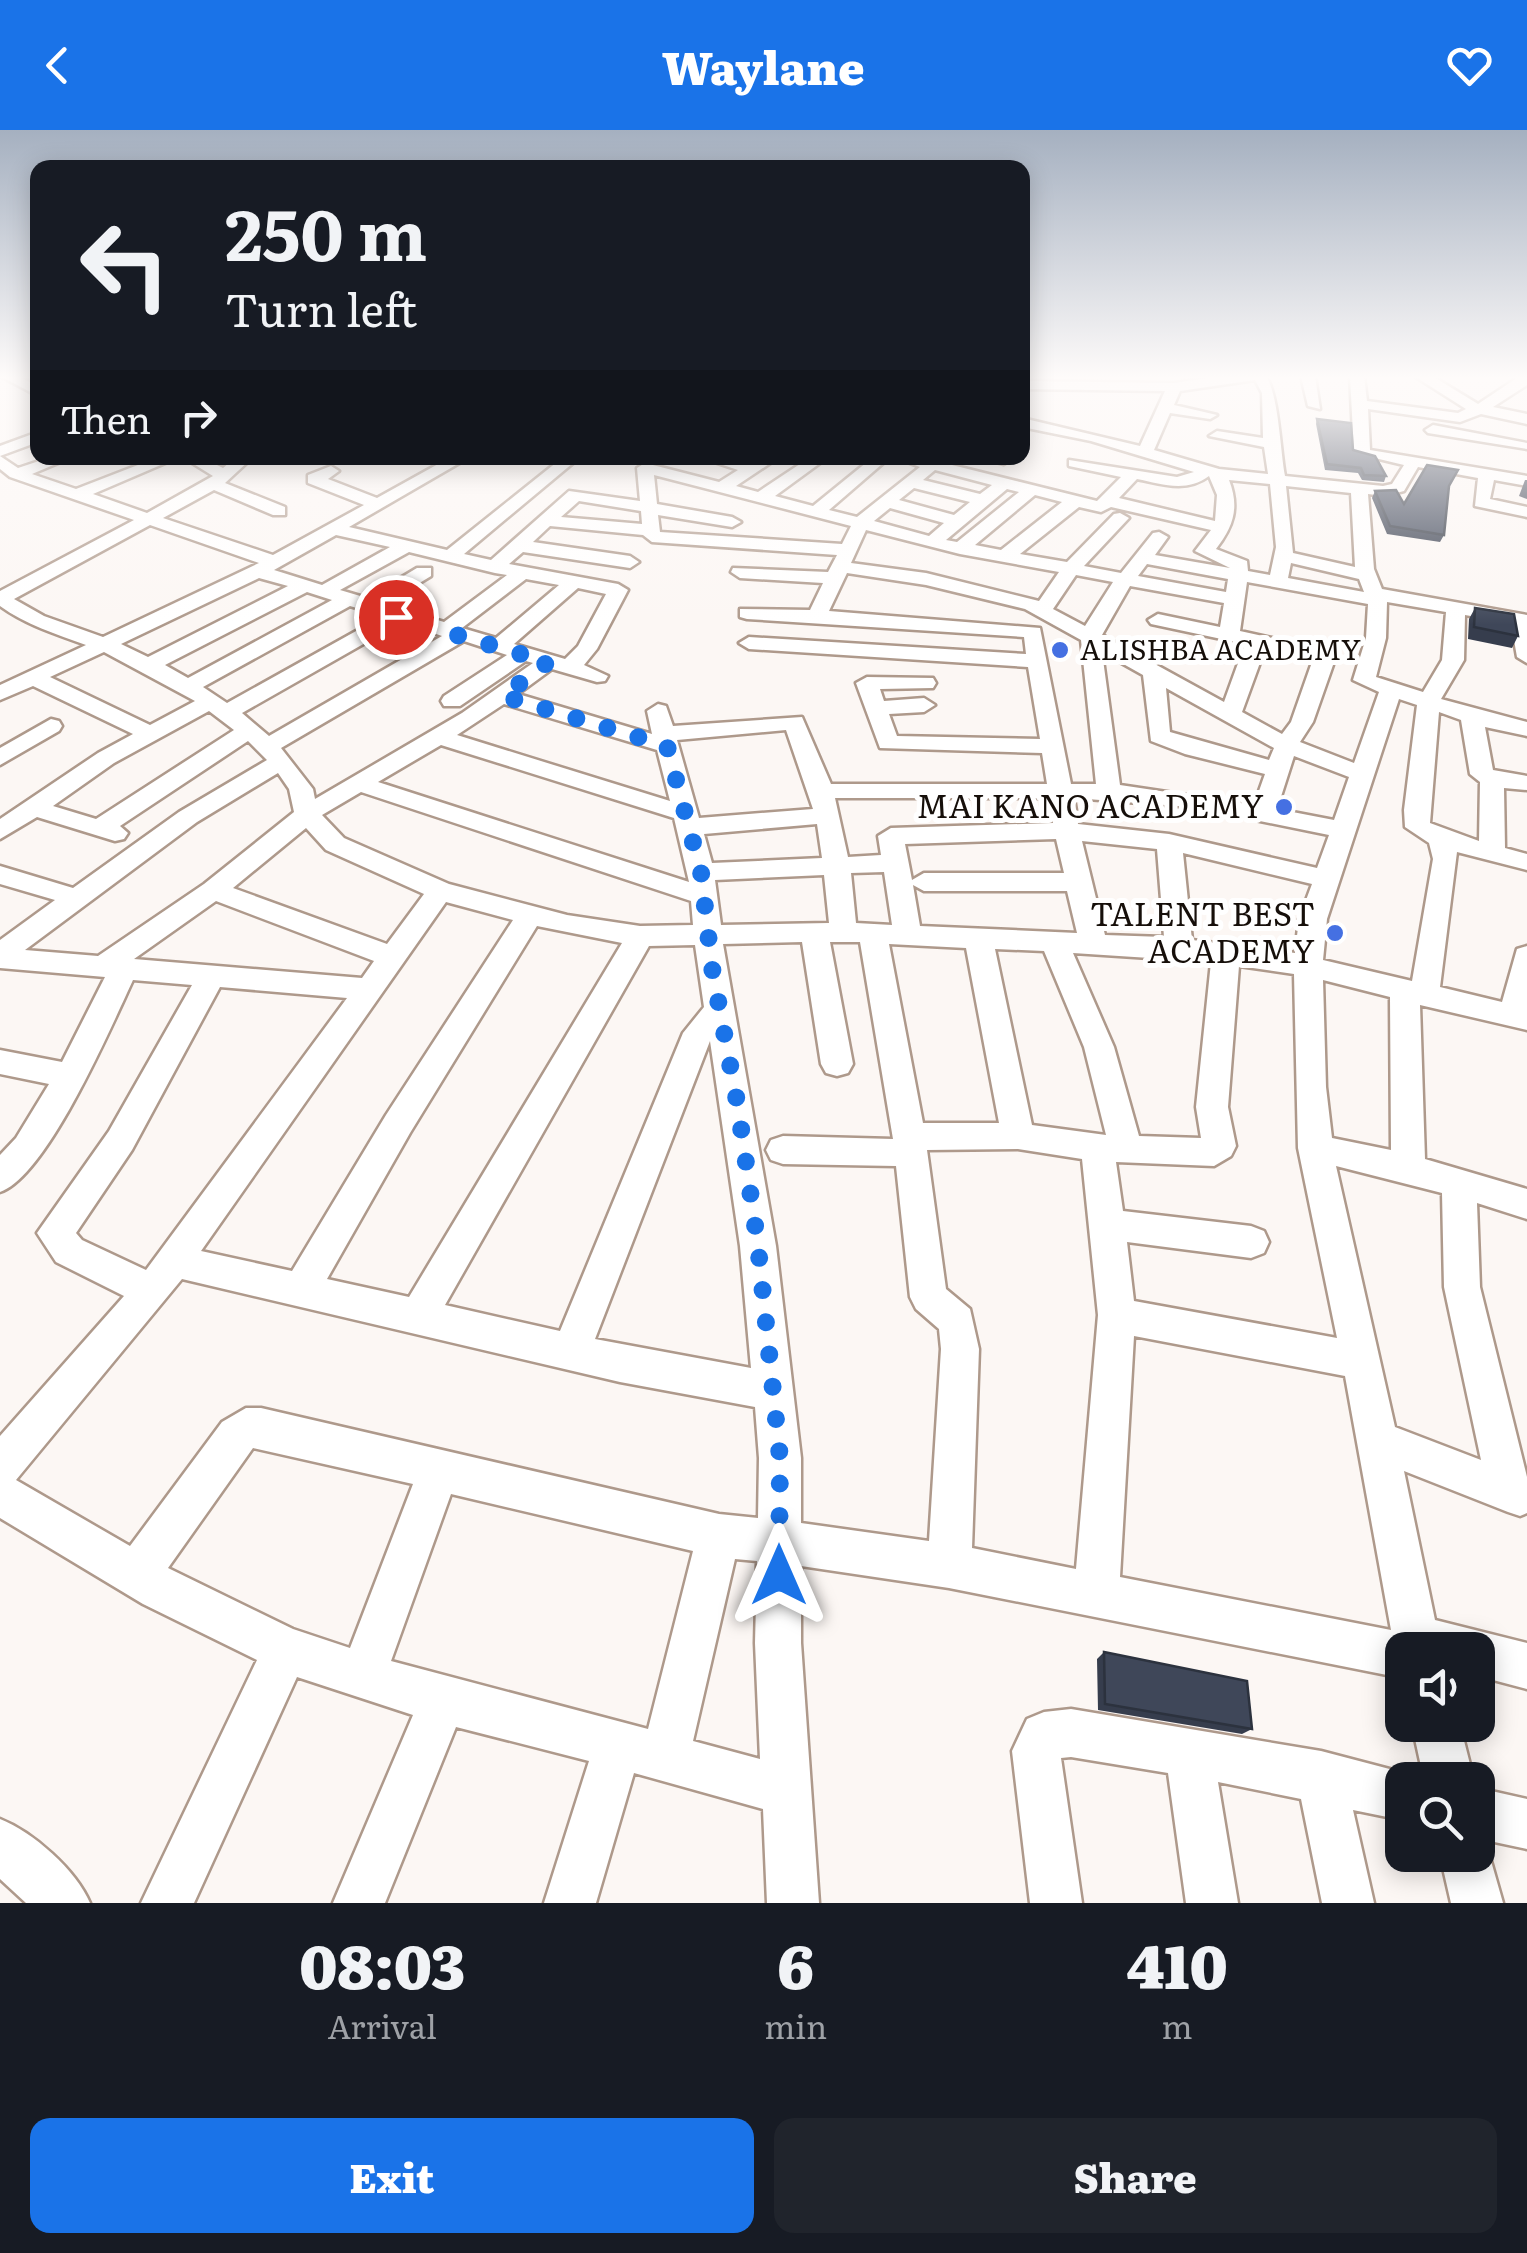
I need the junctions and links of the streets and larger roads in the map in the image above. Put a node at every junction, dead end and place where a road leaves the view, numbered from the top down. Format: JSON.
{"nodes":[{"id":1,"x":1079,"y":459,"type":"edge"},
{"id":2,"x":1170,"y":459,"type":"edge"},
{"id":3,"x":1274,"y":459,"type":"edge"},
{"id":4,"x":1406,"y":459,"type":"edge"},
{"id":5,"x":1419,"y":459,"type":"edge"},
{"id":6,"x":1463,"y":459,"type":"edge"},
{"id":7,"x":1416,"y":460,"type":"junction"},
{"id":8,"x":1076,"y":463,"type":"junction"},
{"id":9,"x":34,"y":465,"type":"edge"},
{"id":10,"x":152,"y":465,"type":"edge"},
{"id":11,"x":201,"y":465,"type":"edge"},
{"id":12,"x":236,"y":465,"type":"edge"},
{"id":13,"x":448,"y":465,"type":"edge"},
{"id":14,"x":562,"y":465,"type":"edge"},
{"id":15,"x":737,"y":465,"type":"edge"},
{"id":16,"x":759,"y":465,"type":"edge"},
{"id":17,"x":808,"y":465,"type":"edge"},
{"id":18,"x":871,"y":465,"type":"edge"},
{"id":19,"x":930,"y":465,"type":"edge"},
{"id":20,"x":950,"y":465,"type":"edge"},
{"id":21,"x":998,"y":465,"type":"edge"},
{"id":22,"x":752,"y":469,"type":"junction"},
{"id":23,"x":331,"y":471,"type":"dead end"},
{"id":24,"x":5,"y":472,"type":"edge"},
{"id":25,"x":1212,"y":472,"type":"junction"},
{"id":26,"x":1487,"y":472,"type":"junction"},
{"id":27,"x":1133,"y":474,"type":"junction"},
{"id":28,"x":219,"y":479,"type":"junction"},
{"id":29,"x":1521,"y":479,"type":"edge"},
{"id":30,"x":1275,"y":480,"type":"junction"},
{"id":31,"x":996,"y":481,"type":"junction"},
{"id":32,"x":910,"y":482,"type":"junction"},
{"id":33,"x":721,"y":488,"type":"junction"},
{"id":34,"x":1359,"y":489,"type":"junction"},
{"id":35,"x":1031,"y":490,"type":"junction"},
{"id":36,"x":76,"y":494,"type":"junction"},
{"id":37,"x":1052,"y":495,"type":"junction"},
{"id":38,"x":756,"y":497,"type":"junction"},
{"id":39,"x":983,"y":500,"type":"junction"},
{"id":40,"x":1075,"y":500,"type":"junction"},
{"id":41,"x":1108,"y":501,"type":"junction"},
{"id":42,"x":886,"y":502,"type":"junction"},
{"id":43,"x":378,"y":504,"type":"junction"},
{"id":44,"x":650,"y":506,"type":"junction"},
{"id":45,"x":278,"y":510,"type":"dead end"},
{"id":46,"x":809,"y":510,"type":"junction"},
{"id":47,"x":1527,"y":512,"type":"edge"},
{"id":48,"x":1120,"y":518,"type":"dead end"},
{"id":49,"x":549,"y":520,"type":"junction"},
{"id":50,"x":148,"y":521,"type":"junction"},
{"id":51,"x":957,"y":521,"type":"junction"},
{"id":52,"x":732,"y":522,"type":"junction"},
{"id":53,"x":861,"y":523,"type":"junction"},
{"id":54,"x":1223,"y":528,"type":"junction"},
{"id":55,"x":335,"y":529,"type":"junction"},
{"id":56,"x":652,"y":530,"type":"junction"},
{"id":57,"x":1159,"y":536,"type":"dead end"},
{"id":58,"x":717,"y":541,"type":"junction"},
{"id":59,"x":772,"y":545,"type":"junction"},
{"id":60,"x":945,"y":545,"type":"junction"},
{"id":61,"x":522,"y":546,"type":"junction"},
{"id":62,"x":404,"y":547,"type":"junction"},
{"id":63,"x":451,"y":556,"type":"junction"},
{"id":64,"x":1284,"y":556,"type":"junction"},
{"id":65,"x":1003,"y":558,"type":"junction"},
{"id":66,"x":1143,"y":558,"type":"junction"},
{"id":67,"x":630,"y":562,"type":"dead end"},
{"id":68,"x":842,"y":565,"type":"junction"},
{"id":69,"x":265,"y":566,"type":"junction"},
{"id":70,"x":496,"y":567,"type":"junction"},
{"id":71,"x":1069,"y":571,"type":"junction"},
{"id":72,"x":424,"y":572,"type":"dead end"},
{"id":73,"x":523,"y":572,"type":"junction"},
{"id":74,"x":740,"y":572,"type":"dead end"},
{"id":75,"x":1240,"y":575,"type":"junction"},
{"id":76,"x":1278,"y":580,"type":"junction"},
{"id":77,"x":1123,"y":581,"type":"junction"},
{"id":78,"x":574,"y":582,"type":"junction"},
{"id":79,"x":312,"y":590,"type":"junction"},
{"id":80,"x":1176,"y":590,"type":"junction"},
{"id":81,"x":1374,"y":590,"type":"junction"},
{"id":82,"x":921,"y":594,"type":"junction"},
{"id":83,"x":1,"y":598,"type":"edge"},
{"id":84,"x":1237,"y":600,"type":"junction"},
{"id":85,"x":356,"y":604,"type":"junction"},
{"id":86,"x":1456,"y":607,"type":"junction"},
{"id":87,"x":1042,"y":612,"type":"junction"},
{"id":88,"x":746,"y":613,"type":"dead end"},
{"id":89,"x":817,"y":616,"type":"junction"},
{"id":90,"x":396,"y":617,"type":"junction"},
{"id":91,"x":452,"y":634,"type":"junction"},
{"id":92,"x":1090,"y":634,"type":"junction"},
{"id":93,"x":1229,"y":635,"type":"junction"},
{"id":94,"x":1256,"y":641,"type":"junction"},
{"id":95,"x":749,"y":643,"type":"dead end"},
{"id":96,"x":104,"y":644,"type":"junction"},
{"id":97,"x":1148,"y":646,"type":"junction"},
{"id":98,"x":498,"y":647,"type":"junction"},
{"id":99,"x":1302,"y":650,"type":"dead end"},
{"id":100,"x":522,"y":654,"type":"junction"},
{"id":101,"x":1527,"y":657,"type":"edge"},
{"id":102,"x":1039,"y":661,"type":"junction"},
{"id":103,"x":559,"y":665,"type":"junction"},
{"id":104,"x":1322,"y":665,"type":"dead end"},
{"id":105,"x":148,"y":666,"type":"junction"},
{"id":106,"x":597,"y":676,"type":"dead end"},
{"id":107,"x":32,"y":677,"type":"junction"},
{"id":108,"x":188,"y":687,"type":"junction"},
{"id":109,"x":1391,"y":690,"type":"junction"},
{"id":110,"x":0,"y":693,"type":"edge"},
{"id":111,"x":924,"y":694,"type":"dead end"},
{"id":112,"x":503,"y":696,"type":"junction"},
{"id":113,"x":452,"y":701,"type":"dead end"},
{"id":114,"x":1428,"y":702,"type":"junction"},
{"id":115,"x":220,"y":706,"type":"junction"},
{"id":116,"x":1230,"y":714,"type":"junction"},
{"id":117,"x":1472,"y":717,"type":"junction"},
{"id":118,"x":51,"y":726,"type":"dead end"},
{"id":119,"x":1527,"y":729,"type":"edge"},
{"id":120,"x":663,"y":730,"type":"junction"},
{"id":121,"x":148,"y":733,"type":"junction"},
{"id":122,"x":439,"y":737,"type":"junction"},
{"id":123,"x":1286,"y":745,"type":"junction"},
{"id":124,"x":265,"y":746,"type":"junction"},
{"id":125,"x":1050,"y":746,"type":"junction"},
{"id":126,"x":0,"y":758,"type":"edge"},
{"id":127,"x":1279,"y":770,"type":"junction"},
{"id":128,"x":1192,"y":774,"type":"junction"},
{"id":129,"x":1362,"y":774,"type":"junction"},
{"id":130,"x":1492,"y":779,"type":"junction"},
{"id":131,"x":1527,"y":783,"type":"edge"},
{"id":132,"x":360,"y":784,"type":"junction"},
{"id":133,"x":1059,"y":789,"type":"junction"},
{"id":134,"x":1109,"y":791,"type":"junction"},
{"id":135,"x":822,"y":804,"type":"junction"},
{"id":136,"x":32,"y":807,"type":"junction"},
{"id":137,"x":307,"y":814,"type":"junction"},
{"id":138,"x":1263,"y":815,"type":"junction"},
{"id":139,"x":688,"y":821,"type":"junction"},
{"id":140,"x":100,"y":828,"type":"junction"},
{"id":141,"x":0,"y":830,"type":"edge"},
{"id":142,"x":1342,"y":830,"type":"junction"},
{"id":143,"x":1066,"y":831,"type":"junction"},
{"id":144,"x":1440,"y":838,"type":"junction"},
{"id":145,"x":1169,"y":842,"type":"junction"},
{"id":146,"x":150,"y":843,"type":"junction"},
{"id":147,"x":1492,"y":850,"type":"junction"},
{"id":148,"x":1527,"y":862,"type":"edge"},
{"id":149,"x":893,"y":863,"type":"junction"},
{"id":150,"x":840,"y":868,"type":"junction"},
{"id":151,"x":0,"y":875,"type":"edge"},
{"id":152,"x":1326,"y":878,"type":"junction"},
{"id":153,"x":924,"y":882,"type":"dead end"},
{"id":154,"x":1081,"y":882,"type":"junction"},
{"id":155,"x":703,"y":884,"type":"junction"},
{"id":156,"x":212,"y":890,"type":"junction"},
{"id":157,"x":440,"y":891,"type":"junction"},
{"id":158,"x":74,"y":897,"type":"junction"},
{"id":159,"x":528,"y":918,"type":"junction"},
{"id":160,"x":844,"y":934,"type":"junction"},
{"id":161,"x":640,"y":936,"type":"junction"},
{"id":162,"x":908,"y":936,"type":"junction"},
{"id":163,"x":708,"y":938,"type":"junction"},
{"id":164,"x":980,"y":940,"type":"junction"},
{"id":165,"x":1054,"y":940,"type":"junction"},
{"id":166,"x":1093,"y":942,"type":"junction"},
{"id":167,"x":1179,"y":948,"type":"junction"},
{"id":168,"x":1226,"y":954,"type":"junction"},
{"id":169,"x":0,"y":956,"type":"edge"},
{"id":170,"x":391,"y":956,"type":"junction"},
{"id":171,"x":1527,"y":956,"type":"edge"},
{"id":172,"x":1308,"y":967,"type":"junction"},
{"id":173,"x":112,"y":969,"type":"junction"},
{"id":174,"x":211,"y":976,"type":"junction"},
{"id":175,"x":367,"y":989,"type":"junction"},
{"id":176,"x":1414,"y":993,"type":"junction"},
{"id":177,"x":720,"y":1008,"type":"junction"},
{"id":178,"x":1520,"y":1018,"type":"edge"},
{"id":179,"x":0,"y":1062,"type":"edge"},
{"id":180,"x":837,"y":1064,"type":"dead end"},
{"id":181,"x":68,"y":1075,"type":"junction"},
{"id":182,"x":1018,"y":1136,"type":"junction"},
{"id":183,"x":910,"y":1145,"type":"junction"},
{"id":184,"x":1112,"y":1148,"type":"junction"},
{"id":185,"x":1315,"y":1148,"type":"junction"},
{"id":186,"x":783,"y":1150,"type":"dead end"},
{"id":187,"x":1408,"y":1168,"type":"junction"},
{"id":188,"x":0,"y":1178,"type":"edge"},
{"id":189,"x":1459,"y":1185,"type":"junction"},
{"id":190,"x":1527,"y":1204,"type":"edge"},
{"id":191,"x":1106,"y":1224,"type":"junction"},
{"id":192,"x":1251,"y":1242,"type":"dead end"},
{"id":193,"x":163,"y":1276,"type":"junction"},
{"id":194,"x":300,"y":1291,"type":"junction"},
{"id":195,"x":1116,"y":1314,"type":"junction"},
{"id":196,"x":418,"y":1317,"type":"junction"},
{"id":197,"x":571,"y":1351,"type":"junction"},
{"id":198,"x":1362,"y":1361,"type":"junction"},
{"id":199,"x":773,"y":1391,"type":"junction"},
{"id":200,"x":1378,"y":1441,"type":"junction"},
{"id":201,"x":0,"y":1468,"type":"edge"},
{"id":202,"x":438,"y":1472,"type":"junction"},
{"id":203,"x":0,"y":1494,"type":"edge"},
{"id":204,"x":1518,"y":1494,"type":"edge"},
{"id":205,"x":719,"y":1536,"type":"junction"},
{"id":206,"x":779,"y":1541,"type":"junction"},
{"id":207,"x":949,"y":1566,"type":"junction"},
{"id":208,"x":137,"y":1574,"type":"junction"},
{"id":209,"x":1096,"y":1597,"type":"junction"},
{"id":210,"x":1409,"y":1632,"type":"edge"},
{"id":211,"x":1385,"y":1644,"type":"edge"},
{"id":212,"x":286,"y":1650,"type":"junction"},
{"id":213,"x":1495,"y":1658,"type":"edge"},
{"id":214,"x":1527,"y":1666,"type":"edge"},
{"id":215,"x":363,"y":1674,"type":"junction"},
{"id":216,"x":443,"y":1701,"type":"junction"},
{"id":217,"x":642,"y":1751,"type":"junction"},
{"id":218,"x":1189,"y":1752,"type":"junction"},
{"id":219,"x":1321,"y":1776,"type":"junction"},
{"id":220,"x":786,"y":1791,"type":"junction"},
{"id":221,"x":1385,"y":1791,"type":"edge"},
{"id":222,"x":1495,"y":1817,"type":"edge"},
{"id":223,"x":1527,"y":1824,"type":"edge"},
{"id":224,"x":0,"y":1844,"type":"edge"},
{"id":225,"x":1470,"y":1872,"type":"edge"},
{"id":226,"x":64,"y":1903,"type":"edge"},
{"id":227,"x":166,"y":1903,"type":"edge"},
{"id":228,"x":359,"y":1903,"type":"edge"},
{"id":229,"x":570,"y":1903,"type":"edge"},
{"id":230,"x":793,"y":1903,"type":"edge"},
{"id":231,"x":1056,"y":1903,"type":"edge"},
{"id":232,"x":1212,"y":1903,"type":"edge"},
{"id":233,"x":1348,"y":1903,"type":"edge"},
{"id":234,"x":1477,"y":1903,"type":"edge"}],
"edges":[{"from":1,"to":8,"type":"street"},
{"from":2,"to":25,"type":"street"},
{"from":3,"to":30,"type":"street"},
{"from":4,"to":7,"type":"street"},
{"from":5,"to":7,"type":"street"},
{"from":6,"to":26,"type":"street"},
{"from":7,"to":34,"type":"street"},
{"from":8,"to":27,"type":"street"},
{"from":8,"to":37,"type":"street"},
{"from":9,"to":24,"type":"street"},
{"from":10,"to":36,"type":"street"},
{"from":11,"to":28,"type":"street"},
{"from":12,"to":28,"type":"street"},
{"from":13,"to":43,"type":"street"},
{"from":14,"to":63,"type":"street"},
{"from":15,"to":22,"type":"street"},
{"from":16,"to":22,"type":"street"},
{"from":17,"to":38,"type":"street"},
{"from":18,"to":46,"type":"street"},
{"from":19,"to":32,"type":"street"},
{"from":20,"to":31,"type":"street"},
{"from":21,"to":31,"type":"street"},
{"from":22,"to":33,"type":"street"},
{"from":23,"to":43,"type":"street"},
{"from":24,"to":36,"type":"street"},
{"from":25,"to":27,"type":"street"},
{"from":25,"to":30,"type":"street"},
{"from":25,"to":54,"type":"street"},
{"from":26,"to":29,"type":"street"},
{"from":26,"to":47,"type":"street"},
{"from":27,"to":41,"type":"street"},
{"from":28,"to":45,"type":"street"},
{"from":28,"to":50,"type":"street"},
{"from":30,"to":34,"type":"street"},
{"from":30,"to":64,"type":"street"},
{"from":31,"to":35,"type":"street"},
{"from":31,"to":39,"type":"street"},
{"from":32,"to":39,"type":"street"},
{"from":32,"to":42,"type":"street"},
{"from":33,"to":38,"type":"street"},
{"from":33,"to":44,"type":"street"},
{"from":34,"to":81,"type":"street"},
{"from":35,"to":37,"type":"street"},
{"from":35,"to":60,"type":"street"},
{"from":36,"to":50,"type":"street"},
{"from":37,"to":40,"type":"street"},
{"from":38,"to":46,"type":"street"},
{"from":38,"to":52,"type":"street"},
{"from":39,"to":51,"type":"street"},
{"from":40,"to":41,"type":"street"},
{"from":40,"to":65,"type":"street"},
{"from":41,"to":54,"type":"street"},
{"from":42,"to":51,"type":"street"},
{"from":42,"to":53,"type":"street"},
{"from":43,"to":55,"type":"street"},
{"from":44,"to":49,"type":"street"},
{"from":44,"to":52,"type":"street"},
{"from":44,"to":56,"type":"street"},
{"from":46,"to":53,"type":"street"},
{"from":46,"to":59,"type":"street"},
{"from":48,"to":71,"type":"street"},
{"from":49,"to":56,"type":"street"},
{"from":49,"to":61,"type":"street"},
{"from":50,"to":69,"type":"street"},
{"from":50,"to":83,"type":"street"},
{"from":51,"to":60,"type":"street"},
{"from":52,"to":58,"type":"street"},
{"from":53,"to":60,"type":"street"},
{"from":53,"to":68,"type":"street"},
{"from":54,"to":75,"type":"street"},
{"from":55,"to":62,"type":"street"},
{"from":55,"to":69,"type":"street"},
{"from":56,"to":58,"type":"street"},
{"from":57,"to":66,"type":"street"},
{"from":58,"to":59,"type":"street"},
{"from":59,"to":68,"type":"street"},
{"from":60,"to":65,"type":"street"},
{"from":60,"to":82,"type":"street"},
{"from":61,"to":67,"type":"street"},
{"from":61,"to":70,"type":"street"},
{"from":62,"to":63,"type":"street"},
{"from":62,"to":79,"type":"street"},
{"from":63,"to":70,"type":"street"},
{"from":64,"to":76,"type":"street"},
{"from":64,"to":81,"type":"street"},
{"from":65,"to":71,"type":"street"},
{"from":66,"to":75,"type":"street"},
{"from":66,"to":77,"type":"street"},
{"from":68,"to":74,"type":"street"},
{"from":68,"to":82,"type":"street"},
{"from":68,"to":89,"type":"street"},
{"from":69,"to":79,"type":"street"},
{"from":69,"to":96,"type":"street"},
{"from":70,"to":73,"type":"street"},
{"from":71,"to":77,"type":"street"},
{"from":71,"to":87,"type":"street"},
{"from":72,"to":85,"type":"street"},
{"from":73,"to":78,"type":"street"},
{"from":73,"to":91,"type":"street"},
{"from":75,"to":76,"type":"street"},
{"from":75,"to":84,"type":"street"},
{"from":76,"to":81,"type":"street"},
{"from":77,"to":80,"type":"street"},
{"from":77,"to":92,"type":"street"},
{"from":78,"to":98,"type":"street"},
{"from":78,"to":103,"type":"street"},
{"from":79,"to":85,"type":"street"},
{"from":79,"to":105,"type":"street"},
{"from":80,"to":84,"type":"street"},
{"from":80,"to":97,"type":"street"},
{"from":81,"to":86,"type":"street"},
{"from":81,"to":109,"type":"street"},
{"from":82,"to":87,"type":"street"},
{"from":82,"to":89,"type":"street"},
{"from":82,"to":102,"type":"street"},
{"from":83,"to":96,"type":"street"},
{"from":84,"to":93,"type":"street"},
{"from":85,"to":90,"type":"street"},
{"from":85,"to":108,"type":"street"},
{"from":86,"to":101,"type":"street"},
{"from":86,"to":114,"type":"street"},
{"from":87,"to":92,"type":"street"},
{"from":88,"to":89,"type":"street"},
{"from":90,"to":91,"type":"street"},
{"from":90,"to":115,"type":"street"},
{"from":91,"to":98,"type":"street"},
{"from":91,"to":124,"type":"street"},
{"from":92,"to":97,"type":"street"},
{"from":92,"to":134,"type":"street"},
{"from":93,"to":94,"type":"street"},
{"from":93,"to":97,"type":"street"},
{"from":94,"to":99,"type":"street"},
{"from":94,"to":116,"type":"street"},
{"from":95,"to":102,"type":"street"},
{"from":96,"to":105,"type":"street"},
{"from":96,"to":107,"type":"street"},
{"from":97,"to":116,"type":"street"},
{"from":97,"to":128,"type":"street"},
{"from":98,"to":100,"type":"street"},
{"from":100,"to":103,"type":"street"},
{"from":100,"to":113,"type":"street"},
{"from":102,"to":125,"type":"street"},
{"from":103,"to":106,"type":"street"},
{"from":103,"to":112,"type":"street"},
{"from":104,"to":123,"type":"street"},
{"from":105,"to":108,"type":"street"},
{"from":107,"to":110,"type":"street"},
{"from":107,"to":121,"type":"street"},
{"from":108,"to":115,"type":"street"},
{"from":109,"to":114,"type":"street"},
{"from":109,"to":129,"type":"street"},
{"from":111,"to":125,"type":"street"},
{"from":112,"to":120,"type":"street"},
{"from":112,"to":122,"type":"street"},
{"from":114,"to":117,"type":"street"},
{"from":114,"to":144,"type":"street"},
{"from":115,"to":121,"type":"street"},
{"from":115,"to":124,"type":"street"},
{"from":116,"to":123,"type":"street"},
{"from":117,"to":119,"type":"street"},
{"from":117,"to":130,"type":"street"},
{"from":118,"to":126,"type":"street"},
{"from":120,"to":135,"type":"street"},
{"from":120,"to":139,"type":"street"},
{"from":121,"to":136,"type":"street"},
{"from":122,"to":132,"type":"street"},
{"from":122,"to":139,"type":"street"},
{"from":123,"to":127,"type":"street"},
{"from":123,"to":129,"type":"street"},
{"from":124,"to":137,"type":"street"},
{"from":124,"to":140,"type":"street"},
{"from":124,"to":146,"type":"street"},
{"from":125,"to":133,"type":"street"},
{"from":127,"to":128,"type":"street"},
{"from":127,"to":138,"type":"street"},
{"from":128,"to":134,"type":"street"},
{"from":128,"to":138,"type":"street"},
{"from":129,"to":142,"type":"street"},
{"from":130,"to":131,"type":"street"},
{"from":130,"to":147,"type":"street"},
{"from":132,"to":137,"type":"street"},
{"from":132,"to":155,"type":"street"},
{"from":133,"to":134,"type":"street"},
{"from":133,"to":135,"type":"street"},
{"from":133,"to":143,"type":"street"},
{"from":135,"to":139,"type":"street"},
{"from":135,"to":150,"type":"street"},
{"from":136,"to":140,"type":"street"},
{"from":136,"to":141,"type":"street"},
{"from":137,"to":156,"type":"street"},
{"from":137,"to":157,"type":"street"},
{"from":138,"to":142,"type":"street"},
{"from":139,"to":155,"type":"street"},
{"from":140,"to":146,"type":"street"},
{"from":142,"to":152,"type":"street"},
{"from":143,"to":145,"type":"street"},
{"from":143,"to":149,"type":"street"},
{"from":143,"to":154,"type":"street"},
{"from":144,"to":147,"type":"street"},
{"from":144,"to":176,"type":"street"},
{"from":145,"to":152,"type":"street"},
{"from":145,"to":167,"type":"street"},
{"from":146,"to":158,"type":"street"},
{"from":147,"to":148,"type":"street"},
{"from":149,"to":150,"type":"street"},
{"from":149,"to":162,"type":"street"},
{"from":150,"to":155,"type":"street"},
{"from":150,"to":160,"type":"street"},
{"from":151,"to":158,"type":"street"},
{"from":152,"to":172,"type":"street"},
{"from":153,"to":154,"type":"street"},
{"from":154,"to":166,"type":"street"},
{"from":155,"to":163,"type":"street"},
{"from":156,"to":170,"type":"street"},
{"from":156,"to":173,"type":"street"},
{"from":157,"to":159,"type":"street"},
{"from":157,"to":170,"type":"street"},
{"from":158,"to":169,"type":"street"},
{"from":159,"to":161,"type":"street"},
{"from":159,"to":194,"type":"street"},
{"from":160,"to":162,"type":"street"},
{"from":160,"to":163,"type":"street"},
{"from":160,"to":180,"type":"street"},
{"from":160,"to":183,"type":"street"},
{"from":161,"to":163,"type":"street"},
{"from":161,"to":196,"type":"street"},
{"from":162,"to":164,"type":"street"},
{"from":163,"to":177,"type":"street"},
{"from":164,"to":165,"type":"street"},
{"from":164,"to":182,"type":"street"},
{"from":165,"to":166,"type":"street"},
{"from":165,"to":184,"type":"street"},
{"from":166,"to":167,"type":"street"},
{"from":167,"to":168,"type":"street"},
{"from":168,"to":172,"type":"street"},
{"from":168,"to":184,"type":"street"},
{"from":169,"to":173,"type":"street"},
{"from":170,"to":175,"type":"street"},
{"from":171,"to":178,"type":"street"},
{"from":172,"to":176,"type":"street"},
{"from":172,"to":185,"type":"street"},
{"from":173,"to":174,"type":"street"},
{"from":173,"to":181,"type":"street"},
{"from":174,"to":175,"type":"street"},
{"from":174,"to":193,"type":"street"},
{"from":175,"to":193,"type":"street"},
{"from":176,"to":178,"type":"street"},
{"from":176,"to":187,"type":"street"},
{"from":177,"to":197,"type":"street"},
{"from":177,"to":199,"type":"street"},
{"from":179,"to":181,"type":"street"},
{"from":181,"to":188,"type":"street"},
{"from":182,"to":183,"type":"street"},
{"from":182,"to":184,"type":"street"},
{"from":183,"to":186,"type":"street"},
{"from":183,"to":207,"type":"street"},
{"from":184,"to":191,"type":"street"},
{"from":185,"to":187,"type":"street"},
{"from":185,"to":198,"type":"street"},
{"from":187,"to":189,"type":"street"},
{"from":189,"to":190,"type":"street"},
{"from":189,"to":204,"type":"street"},
{"from":191,"to":192,"type":"street"},
{"from":191,"to":195,"type":"street"},
{"from":193,"to":194,"type":"street"},
{"from":193,"to":201,"type":"street"},
{"from":194,"to":196,"type":"street"},
{"from":195,"to":198,"type":"street"},
{"from":195,"to":209,"type":"street"},
{"from":196,"to":197,"type":"street"},
{"from":197,"to":199,"type":"street"},
{"from":198,"to":200,"type":"street"},
{"from":199,"to":206,"type":"street"},
{"from":200,"to":204,"type":"street"},
{"from":200,"to":210,"type":"street"},
{"from":202,"to":205,"type":"street"},
{"from":202,"to":208,"type":"street"},
{"from":202,"to":215,"type":"street"},
{"from":203,"to":208,"type":"street"},
{"from":205,"to":206,"type":"street"},
{"from":205,"to":217,"type":"street"},
{"from":206,"to":207,"type":"street"},
{"from":206,"to":220,"type":"street"},
{"from":207,"to":209,"type":"street"},
{"from":208,"to":212,"type":"street"},
{"from":209,"to":211,"type":"street"},
{"from":212,"to":215,"type":"street"},
{"from":212,"to":227,"type":"street"},
{"from":213,"to":214,"type":"street"},
{"from":215,"to":216,"type":"street"},
{"from":216,"to":217,"type":"street"},
{"from":216,"to":228,"type":"street"},
{"from":217,"to":220,"type":"street"},
{"from":217,"to":229,"type":"street"},
{"from":218,"to":219,"type":"street"},
{"from":218,"to":231,"type":"street"},
{"from":218,"to":232,"type":"street"},
{"from":219,"to":221,"type":"street"},
{"from":219,"to":233,"type":"street"},
{"from":220,"to":230,"type":"street"},
{"from":222,"to":223,"type":"street"},
{"from":224,"to":226,"type":"street"},
{"from":225,"to":234,"type":"street"}]}
